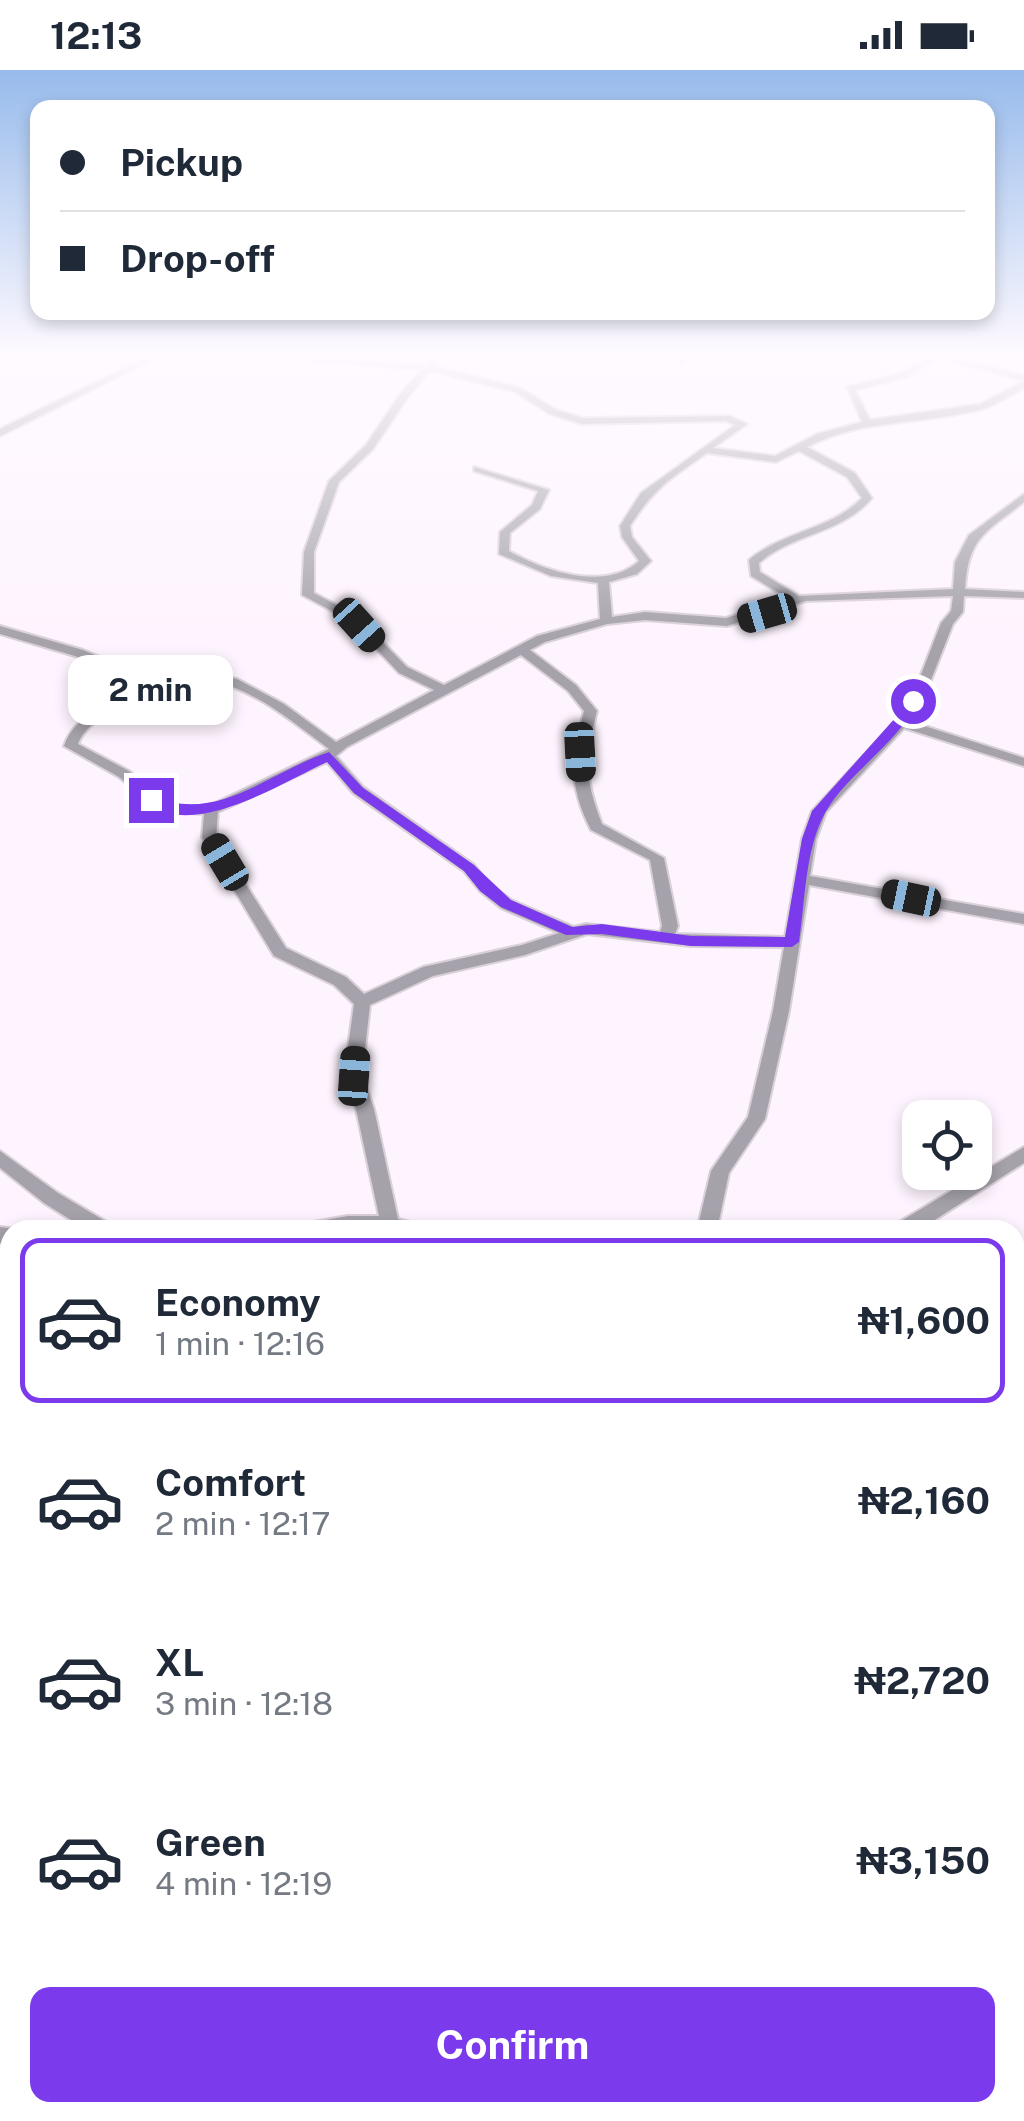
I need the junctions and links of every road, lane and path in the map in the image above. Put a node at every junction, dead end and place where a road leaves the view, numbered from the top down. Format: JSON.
{"nodes":[{"id":1,"x":366,"y":451,"type":"edge"},
{"id":2,"x":710,"y":451,"type":"joint"},
{"id":3,"x":791,"y":451,"type":"edge"},
{"id":4,"x":807,"y":451,"type":"edge"},
{"id":5,"x":478,"y":470,"type":"dead end"},
{"id":6,"x":1024,"y":497,"type":"edge"},
{"id":7,"x":604,"y":583,"type":"junction"},
{"id":8,"x":956,"y":592,"type":"junction"},
{"id":9,"x":1024,"y":595,"type":"edge"},
{"id":10,"x":796,"y":599,"type":"junction"},
{"id":11,"x":606,"y":621,"type":"junction"},
{"id":12,"x":0,"y":630,"type":"edge"},
{"id":13,"x":521,"y":649,"type":"junction"},
{"id":14,"x":154,"y":684,"type":"junction"},
{"id":15,"x":444,"y":690,"type":"junction"},
{"id":16,"x":901,"y":724,"type":"junction"},
{"id":17,"x":332,"y":752,"type":"junction"},
{"id":18,"x":1024,"y":762,"type":"edge"},
{"id":19,"x":211,"y":810,"type":"junction"},
{"id":20,"x":802,"y":879,"type":"junction"},
{"id":21,"x":1024,"y":919,"type":"edge"},
{"id":22,"x":571,"y":932,"type":"junction"},
{"id":23,"x":666,"y":937,"type":"junction"},
{"id":24,"x":792,"y":942,"type":"junction"},
{"id":25,"x":362,"y":1002,"type":"junction"},
{"id":26,"x":1024,"y":1154,"type":"edge"},
{"id":27,"x":0,"y":1158,"type":"edge"},
{"id":28,"x":87,"y":1220,"type":"edge"},
{"id":29,"x":389,"y":1220,"type":"edge"},
{"id":30,"x":709,"y":1220,"type":"edge"},
{"id":31,"x":919,"y":1220,"type":"edge"}],
"edges":[{"from":1,"to":15,"type":"street"},
{"from":2,"to":3,"type":"street"},
{"from":2,"to":7,"type":"street"},
{"from":4,"to":10,"type":"street"},
{"from":5,"to":7,"type":"street"},
{"from":6,"to":8,"type":"street"},
{"from":7,"to":11,"type":"street"},
{"from":8,"to":9,"type":"street"},
{"from":8,"to":10,"type":"street"},
{"from":8,"to":16,"type":"street"},
{"from":10,"to":11,"type":"street"},
{"from":11,"to":13,"type":"street"},
{"from":12,"to":14,"type":"street"},
{"from":13,"to":15,"type":"street"},
{"from":13,"to":23,"type":"street"},
{"from":14,"to":17,"type":"street"},
{"from":14,"to":19,"type":"street"},
{"from":15,"to":17,"type":"street"},
{"from":16,"to":18,"type":"street"},
{"from":16,"to":20,"type":"street"},
{"from":17,"to":19,"type":"street"},
{"from":17,"to":22,"type":"street"},
{"from":19,"to":25,"type":"street"},
{"from":20,"to":21,"type":"street"},
{"from":20,"to":24,"type":"street"},
{"from":22,"to":23,"type":"street"},
{"from":22,"to":25,"type":"street"},
{"from":23,"to":24,"type":"street"},
{"from":24,"to":30,"type":"street"},
{"from":25,"to":29,"type":"street"},
{"from":26,"to":31,"type":"street"},
{"from":27,"to":28,"type":"street"}]}
